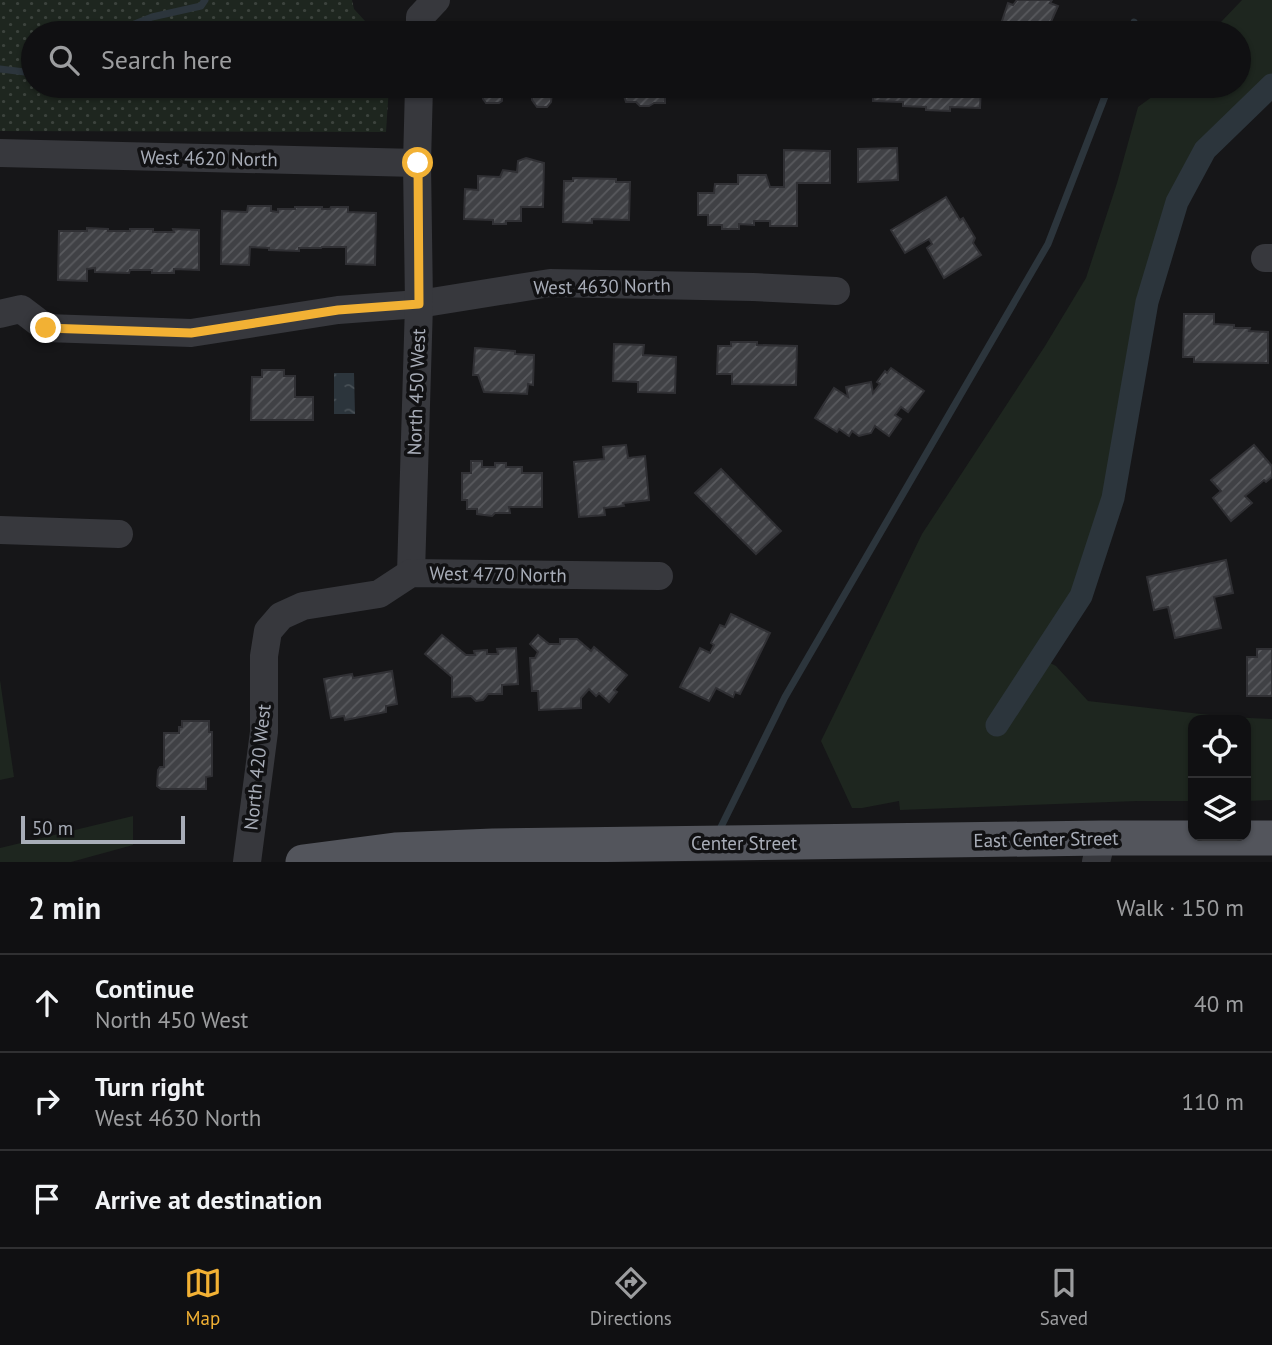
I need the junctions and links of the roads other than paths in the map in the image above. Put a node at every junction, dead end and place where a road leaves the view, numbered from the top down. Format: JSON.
{"nodes":[{"id":1,"x":434,"y":1,"type":"edge"},
{"id":2,"x":420,"y":21,"type":"edge"},
{"id":3,"x":419,"y":98,"type":"edge"},
{"id":4,"x":0,"y":153,"type":"edge"},
{"id":5,"x":418,"y":163,"type":"junction"},
{"id":6,"x":836,"y":291,"type":"dead end"},
{"id":7,"x":419,"y":304,"type":"junction"},
{"id":8,"x":0,"y":314,"type":"edge"},
{"id":9,"x":0,"y":530,"type":"edge"},
{"id":10,"x":119,"y":534,"type":"dead end"},
{"id":11,"x":411,"y":573,"type":"junction"},
{"id":12,"x":659,"y":576,"type":"dead end"},
{"id":13,"x":268,"y":631,"type":"joint"},
{"id":14,"x":1272,"y":838,"type":"edge"},
{"id":15,"x":820,"y":842,"type":"joint"},
{"id":16,"x":1099,"y":850,"type":"edge"},
{"id":17,"x":247,"y":862,"type":"edge"},
{"id":18,"x":303,"y":862,"type":"edge"}],
"edges":[{"from":1,"to":2,"type":"street"},
{"from":3,"to":5,"type":"street","name":"North 450 West"},
{"from":4,"to":5,"type":"street","name":"West 4620 North"},
{"from":5,"to":7,"type":"street","name":"North 450 West"},
{"from":6,"to":7,"type":"street","name":"West 4630 North"},
{"from":7,"to":8,"type":"street","name":"West 4630 North"},
{"from":7,"to":11,"type":"street","name":"North 450 West"},
{"from":9,"to":10,"type":"street"},
{"from":11,"to":12,"type":"street","name":"West 4770 North"},
{"from":11,"to":13,"type":"street","name":"West 4770 North"},
{"from":13,"to":17,"type":"street","name":"North 420 West"},
{"from":14,"to":16,"type":"main road","name":"East Center Street"},
{"from":15,"to":16,"type":"main road","name":"East Center Street"},
{"from":15,"to":18,"type":"main road","name":"Center Street"}]}
